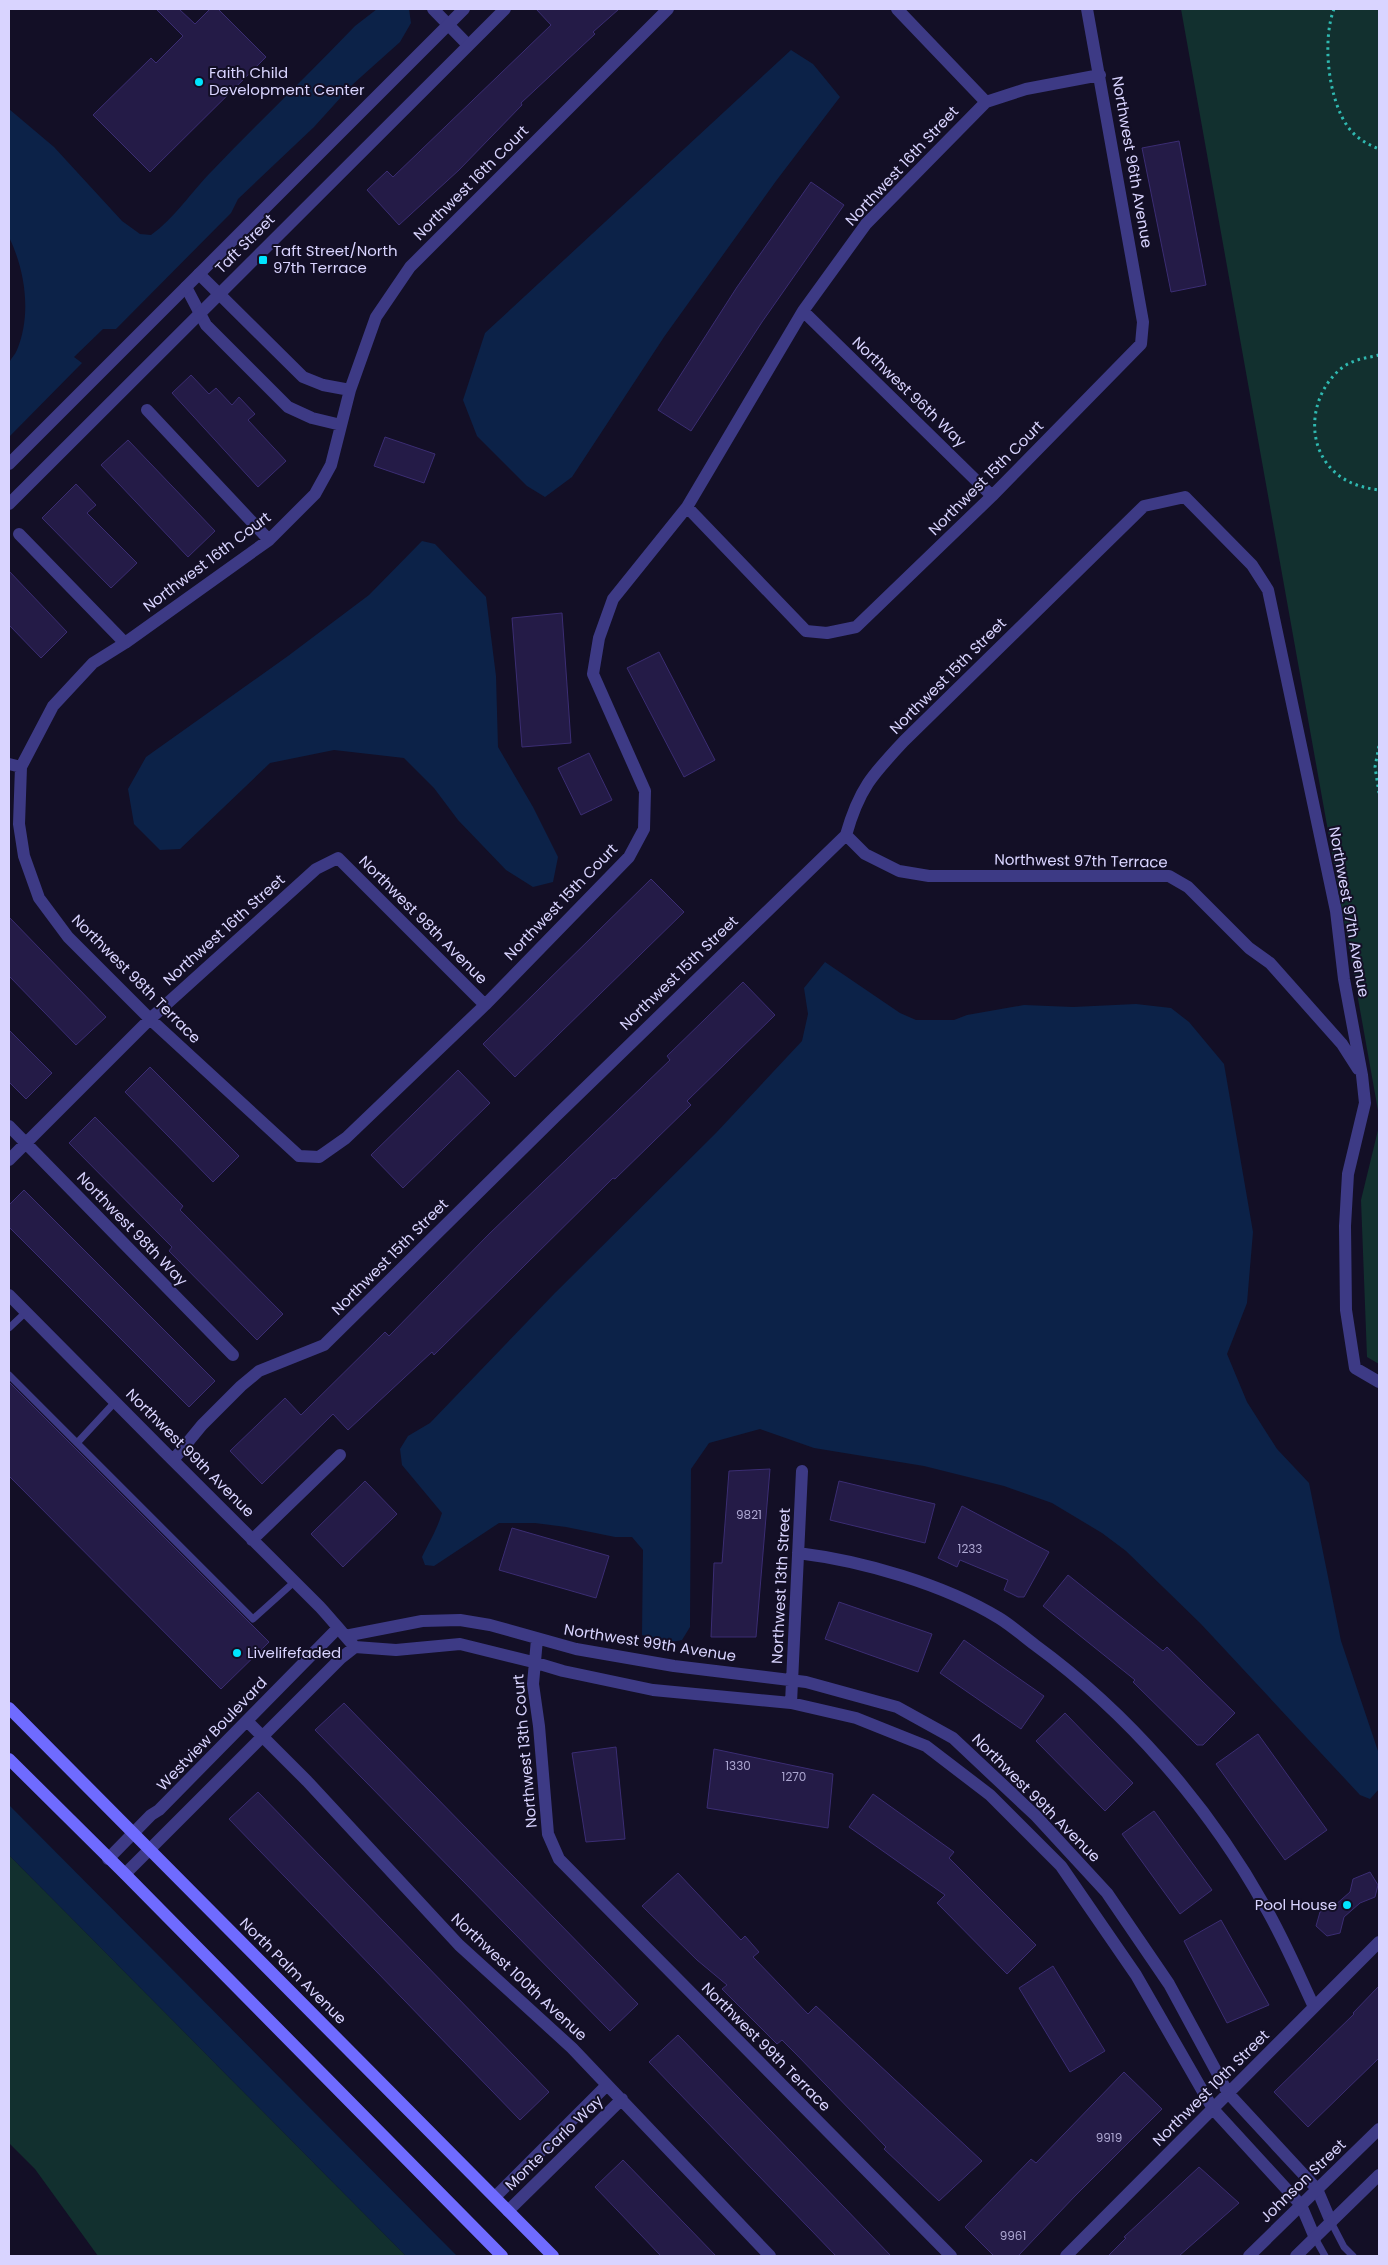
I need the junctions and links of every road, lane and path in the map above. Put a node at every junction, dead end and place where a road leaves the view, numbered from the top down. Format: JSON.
{"nodes":[{"id":1,"x":433,"y":9,"type":"edge"},
{"id":2,"x":464,"y":9,"type":"edge"},
{"id":3,"x":505,"y":9,"type":"edge"},
{"id":4,"x":668,"y":9,"type":"edge"},
{"id":5,"x":897,"y":9,"type":"edge"},
{"id":6,"x":1087,"y":9,"type":"edge"},
{"id":7,"x":1334,"y":9,"type":"edge"},
{"id":8,"x":448,"y":25,"type":"junction"},
{"id":9,"x":468,"y":45,"type":"junction"},
{"id":10,"x":1100,"y":75,"type":"junction"},
{"id":11,"x":986,"y":102,"type":"junction"},
{"id":12,"x":1379,"y":149,"type":"edge"},
{"id":13,"x":199,"y":274,"type":"junction"},
{"id":14,"x":186,"y":287,"type":"junction"},
{"id":15,"x":218,"y":294,"type":"junction"},
{"id":16,"x":803,"y":311,"type":"junction"},
{"id":17,"x":200,"y":312,"type":"junction"},
{"id":18,"x":1143,"y":322,"type":"joint"},
{"id":19,"x":1379,"y":354,"type":"edge"},
{"id":20,"x":350,"y":390,"type":"junction"},
{"id":21,"x":147,"y":410,"type":"dead end"},
{"id":22,"x":341,"y":425,"type":"junction"},
{"id":23,"x":9,"y":464,"type":"edge"},
{"id":24,"x":1379,"y":490,"type":"edge"},
{"id":25,"x":992,"y":496,"type":"junction"},
{"id":26,"x":1185,"y":496,"type":"joint"},
{"id":27,"x":9,"y":504,"type":"edge"},
{"id":28,"x":687,"y":507,"type":"junction"},
{"id":29,"x":19,"y":534,"type":"dead end"},
{"id":30,"x":270,"y":540,"type":"junction"},
{"id":31,"x":125,"y":643,"type":"junction"},
{"id":32,"x":1379,"y":746,"type":"edge"},
{"id":33,"x":15,"y":766,"type":"edge"},
{"id":34,"x":1379,"y":793,"type":"edge"},
{"id":35,"x":846,"y":834,"type":"junction"},
{"id":36,"x":338,"y":858,"type":"joint"},
{"id":37,"x":486,"y":1005,"type":"junction"},
{"id":38,"x":150,"y":1019,"type":"junction"},
{"id":39,"x":1362,"y":1075,"type":"junction"},
{"id":40,"x":9,"y":1126,"type":"edge"},
{"id":41,"x":26,"y":1144,"type":"junction"},
{"id":42,"x":319,"y":1157,"type":"joint"},
{"id":43,"x":9,"y":1160,"type":"edge"},
{"id":44,"x":9,"y":1295,"type":"edge"},
{"id":45,"x":26,"y":1312,"type":"junction"},
{"id":46,"x":9,"y":1328,"type":"edge"},
{"id":47,"x":233,"y":1355,"type":"dead end"},
{"id":48,"x":9,"y":1375,"type":"edge"},
{"id":49,"x":1379,"y":1382,"type":"edge"},
{"id":50,"x":116,"y":1401,"type":"junction"},
{"id":51,"x":77,"y":1443,"type":"junction"},
{"id":52,"x":340,"y":1455,"type":"dead end"},
{"id":53,"x":174,"y":1459,"type":"junction"},
{"id":54,"x":802,"y":1471,"type":"dead end"},
{"id":55,"x":252,"y":1540,"type":"junction"},
{"id":56,"x":798,"y":1554,"type":"junction"},
{"id":57,"x":293,"y":1583,"type":"junction"},
{"id":58,"x":341,"y":1633,"type":"junction"},
{"id":59,"x":536,"y":1639,"type":"junction"},
{"id":60,"x":355,"y":1647,"type":"junction"},
{"id":61,"x":534,"y":1662,"type":"junction"},
{"id":62,"x":793,"y":1680,"type":"junction"},
{"id":63,"x":791,"y":1703,"type":"junction"},
{"id":64,"x":9,"y":1708,"type":"edge"},
{"id":65,"x":247,"y":1721,"type":"junction"},
{"id":66,"x":261,"y":1736,"type":"junction"},
{"id":67,"x":9,"y":1759,"type":"edge"},
{"id":68,"x":133,"y":1833,"type":"junction"},
{"id":69,"x":149,"y":1849,"type":"junction"},
{"id":70,"x":108,"y":1859,"type":"junction"},
{"id":71,"x":559,"y":1859,"type":"joint"},
{"id":72,"x":125,"y":1874,"type":"junction"},
{"id":73,"x":1379,"y":1942,"type":"edge"},
{"id":74,"x":1314,"y":2007,"type":"junction"},
{"id":75,"x":607,"y":2085,"type":"junction"},
{"id":76,"x":1228,"y":2093,"type":"junction"},
{"id":77,"x":622,"y":2099,"type":"junction"},
{"id":78,"x":1213,"y":2109,"type":"junction"},
{"id":79,"x":1379,"y":2129,"type":"edge"},
{"id":80,"x":1379,"y":2175,"type":"edge"},
{"id":81,"x":1317,"y":2189,"type":"junction"},
{"id":82,"x":494,"y":2197,"type":"junction"},
{"id":83,"x":1300,"y":2205,"type":"junction"},
{"id":84,"x":508,"y":2210,"type":"junction"},
{"id":85,"x":1331,"y":2222,"type":"junction"},
{"id":86,"x":1315,"y":2238,"type":"junction"},
{"id":87,"x":502,"y":2256,"type":"edge"},
{"id":88,"x":553,"y":2256,"type":"edge"},
{"id":89,"x":770,"y":2256,"type":"edge"},
{"id":90,"x":951,"y":2256,"type":"edge"},
{"id":91,"x":1066,"y":2256,"type":"edge"},
{"id":92,"x":1249,"y":2256,"type":"edge"},
{"id":93,"x":1296,"y":2256,"type":"edge"},
{"id":94,"x":1325,"y":2256,"type":"edge"},
{"id":95,"x":1353,"y":2256,"type":"edge"}],
"edges":[{"from":1,"to":8,"type":"street"},
{"from":2,"to":8,"type":"street","name":"Taft Street"},
{"from":3,"to":9,"type":"street","name":"Taft Street"},
{"from":4,"to":20,"type":"street","name":"Northwest 16th Court"},
{"from":5,"to":11,"type":"street"},
{"from":6,"to":10,"type":"street","name":"Northwest 96th Avenue"},
{"from":7,"to":12,"type":"path"},
{"from":8,"to":9,"type":"street"},
{"from":8,"to":13,"type":"street","name":"Taft Street"},
{"from":9,"to":15,"type":"street","name":"Taft Street"},
{"from":10,"to":11,"type":"street","name":"Northwest 16th Street"},
{"from":10,"to":18,"type":"street","name":"Northwest 96th Avenue"},
{"from":11,"to":16,"type":"street","name":"Northwest 16th Street"},
{"from":13,"to":14,"type":"street","name":"Taft Street"},
{"from":13,"to":15,"type":"street"},
{"from":14,"to":17,"type":"street"},
{"from":14,"to":23,"type":"street","name":"Taft Street"},
{"from":15,"to":17,"type":"street","name":"Taft Street"},
{"from":15,"to":20,"type":"street"},
{"from":16,"to":25,"type":"street","name":"Northwest 96th Way"},
{"from":16,"to":28,"type":"street","name":"Northwest 16th Street"},
{"from":17,"to":22,"type":"street"},
{"from":17,"to":27,"type":"street","name":"Taft Street"},
{"from":18,"to":25,"type":"street","name":"Northwest 15th Court"},
{"from":19,"to":24,"type":"path"},
{"from":20,"to":22,"type":"street","name":"Northwest 16th Court"},
{"from":21,"to":30,"type":"street"},
{"from":22,"to":30,"type":"street","name":"Northwest 16th Court"},
{"from":25,"to":28,"type":"street","name":"Northwest 15th Court"},
{"from":26,"to":35,"type":"street","name":"Northwest 15th Street"},
{"from":26,"to":39,"type":"street","name":"Northwest 97th Avenue"},
{"from":28,"to":37,"type":"street","name":"Northwest 15th Court"},
{"from":29,"to":31,"type":"street"},
{"from":30,"to":31,"type":"street","name":"Northwest 16th Court"},
{"from":31,"to":33,"type":"street","name":"Northwest 16th Court"},
{"from":32,"to":34,"type":"path"},
{"from":33,"to":38,"type":"street","name":"Northwest 98th Terrace"},
{"from":35,"to":39,"type":"street","name":"Northwest 97th Terrace"},
{"from":35,"to":53,"type":"street","name":"Northwest 15th Street"},
{"from":36,"to":37,"type":"street","name":"Northwest 98th Avenue"},
{"from":36,"to":38,"type":"street","name":"Northwest 16th Street"},
{"from":37,"to":42,"type":"street","name":"Northwest 15th Court"},
{"from":38,"to":41,"type":"street","name":"Northwest 16th Street"},
{"from":38,"to":42,"type":"street","name":"Northwest 98th Terrace"},
{"from":39,"to":49,"type":"street","name":"Northwest 97th Avenue"},
{"from":40,"to":41,"type":"street","name":"Northwest 98th Way"},
{"from":41,"to":43,"type":"street","name":"Northwest 16th Street"},
{"from":41,"to":47,"type":"street","name":"Northwest 98th Way"},
{"from":44,"to":45,"type":"street","name":"Northwest 99th Avenue"},
{"from":45,"to":46,"type":"lane"},
{"from":45,"to":50,"type":"street","name":"Northwest 99th Avenue"},
{"from":48,"to":51,"type":"lane"},
{"from":50,"to":51,"type":"lane"},
{"from":50,"to":53,"type":"street","name":"Northwest 99th Avenue"},
{"from":51,"to":57,"type":"lane"},
{"from":52,"to":55,"type":"street"},
{"from":53,"to":55,"type":"street","name":"Northwest 99th Avenue"},
{"from":54,"to":56,"type":"street","name":"Northwest 13th Street"},
{"from":55,"to":57,"type":"street","name":"Northwest 99th Avenue"},
{"from":56,"to":62,"type":"street","name":"Northwest 13th Street"},
{"from":56,"to":74,"type":"street"},
{"from":57,"to":58,"type":"street","name":"Northwest 99th Avenue"},
{"from":58,"to":59,"type":"street","name":"Northwest 99th Avenue"},
{"from":58,"to":60,"type":"street","name":"Northwest 99th Avenue"},
{"from":58,"to":65,"type":"street","name":"Westview Boulevard"},
{"from":59,"to":61,"type":"street","name":"Northwest 13th Court"},
{"from":59,"to":62,"type":"street","name":"Northwest 99th Avenue"},
{"from":60,"to":61,"type":"street","name":"Northwest 99th Avenue"},
{"from":60,"to":66,"type":"street"},
{"from":61,"to":63,"type":"street","name":"Northwest 99th Avenue"},
{"from":61,"to":71,"type":"street","name":"Northwest 13th Court"},
{"from":62,"to":63,"type":"street","name":"Northwest 13th Street"},
{"from":62,"to":76,"type":"street","name":"Northwest 99th Avenue"},
{"from":63,"to":78,"type":"street","name":"Northwest 99th Avenue"},
{"from":64,"to":68,"type":"main road","name":"North Palm Avenue"},
{"from":65,"to":66,"type":"street","name":"Northwest 100th Avenue"},
{"from":65,"to":68,"type":"street","name":"Westview Boulevard"},
{"from":66,"to":69,"type":"street"},
{"from":66,"to":75,"type":"street","name":"Northwest 100th Avenue"},
{"from":67,"to":70,"type":"main road"},
{"from":68,"to":69,"type":"main road","name":"North Palm Avenue"},
{"from":68,"to":70,"type":"street","name":"Westview Boulevard"},
{"from":69,"to":72,"type":"street"},
{"from":69,"to":82,"type":"main road","name":"North Palm Avenue"},
{"from":70,"to":72,"type":"main road"},
{"from":71,"to":90,"type":"street","name":"Northwest 99th Terrace"},
{"from":72,"to":87,"type":"main road"},
{"from":73,"to":74,"type":"street","name":"Northwest 10th Street"},
{"from":74,"to":76,"type":"street","name":"Northwest 10th Street"},
{"from":75,"to":77,"type":"street","name":"Northwest 100th Avenue"},
{"from":75,"to":82,"type":"street","name":"Monte Carlo Way"},
{"from":76,"to":78,"type":"street","name":"Northwest 10th Street"},
{"from":76,"to":81,"type":"street","name":"Northwest 99th Avenue"},
{"from":77,"to":84,"type":"street","name":"Monte Carlo Way"},
{"from":77,"to":89,"type":"street","name":"Northwest 100th Avenue"},
{"from":78,"to":83,"type":"street","name":"Northwest 99th Avenue"},
{"from":78,"to":91,"type":"street","name":"Northwest 10th Street"},
{"from":79,"to":81,"type":"street","name":"Johnson Street"},
{"from":80,"to":85,"type":"street"},
{"from":81,"to":83,"type":"street","name":"Johnson Street"},
{"from":81,"to":85,"type":"street","name":"Northwest 99th Avenue"},
{"from":82,"to":84,"type":"main road","name":"North Palm Avenue"},
{"from":83,"to":86,"type":"street","name":"Northwest 99th Avenue"},
{"from":83,"to":92,"type":"street","name":"Johnson Street"},
{"from":84,"to":88,"type":"main road","name":"North Palm Avenue"},
{"from":85,"to":86,"type":"street"},
{"from":85,"to":95,"type":"lane"},
{"from":86,"to":93,"type":"street"},
{"from":86,"to":94,"type":"lane"}]}
